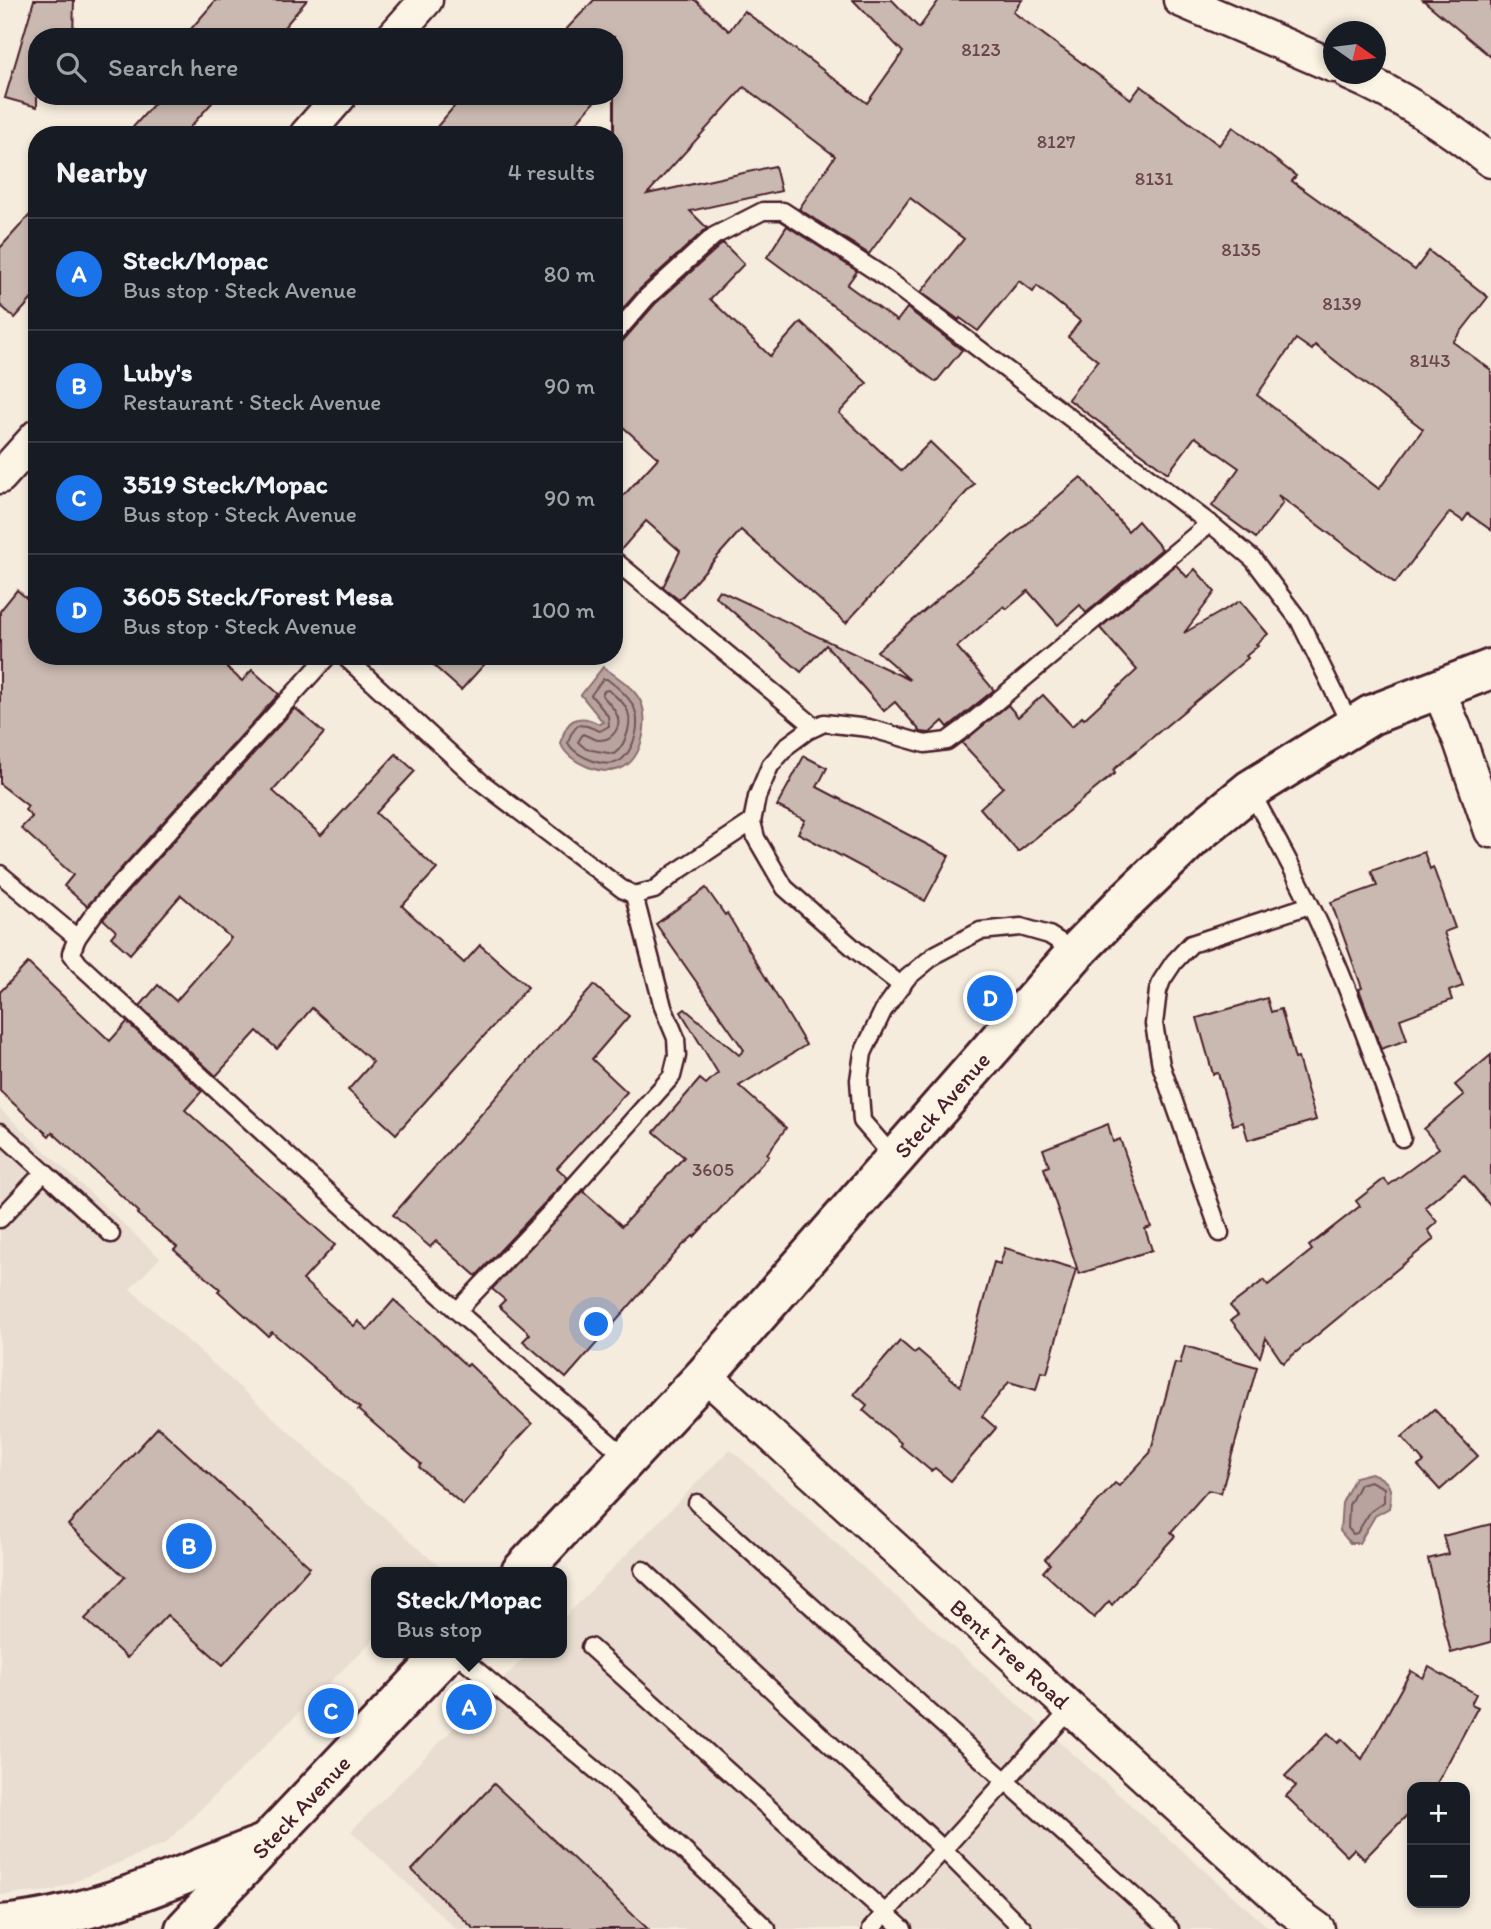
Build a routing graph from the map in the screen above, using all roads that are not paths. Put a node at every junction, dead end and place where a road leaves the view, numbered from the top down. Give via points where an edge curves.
1 (426, 0) edge
2 (1180, 0) edge
3 (401, 28) edge
4 (1323, 61) edge
5 (1375, 84) edge
6 (332, 105) edge
7 (314, 126) edge
8 (1491, 160) edge
9 (623, 325) edge
10 (28, 446) edge
11 (0, 477) edge
12 (1210, 523) junction
13 (623, 567) edge
14 (320, 665) edge
15 (354, 665) edge
16 (1491, 669) edge
17 (1438, 689) junction
18 (1351, 726) junction
19 (815, 727) junction
20 (1250, 790) junction
21 (752, 822) junction
22 (1491, 831) edge
23 (0, 874) edge
24 (635, 895) junction
25 (1310, 905) junction
26 (77, 938) junction
27 (1076, 952) junction
28 (902, 986) junction
29 (0, 1132) edge
30 (1402, 1138) dead end
31 (895, 1159) junction
32 (44, 1172) junction
33 (0, 1219) edge
34 (111, 1234) dead end
35 (1220, 1234) dead end
36 (457, 1311) junction
37 (705, 1375) junction
38 (628, 1458) junction
39 (697, 1503) dead end
40 (526, 1567) edge
41 (643, 1570) dead end
42 (590, 1647) dead end
43 (441, 1658) edge
44 (462, 1658) edge
45 (1071, 1709) junction
46 (1006, 1780) junction
47 (270, 1841) junction
48 (943, 1849) junction
49 (886, 1913) junction
50 (0, 1925) edge
51 (185, 1929) edge
52 (767, 1929) edge
53 (871, 1929) edge
54 (903, 1929) edge
55 (1023, 1929) edge
56 (1170, 1929) edge
57 (1318, 1929) edge

1 - 3 street
2 - 4 street
5 - 8 street via 1461,136
6 - 7 street
9 - 12 lane via 714,236 763,211 783,211 880,274
10 - 11 street
12 - 18 lane via 1253,559 1299,621
12 - 19 lane via 947,741 925,744 869,728 824,723
13 - 19 lane
14 - 26 lane
15 - 24 lane via 481,782
16 - 17 street, Steck Avenue
17 - 18 street, Steck Avenue
17 - 22 street
18 - 20 street, Steck Avenue
19 - 21 lane via 788,745 770,766
20 - 25 lane
20 - 27 street, Steck Avenue via 1194,836
21 - 24 lane via 654,890
21 - 28 lane via 756,838 785,888
23 - 26 lane
24 - 36 lane via 663,1007 676,1038 672,1076
25 - 30 lane via 1377,1064
25 - 35 lane via 1191,944 1174,962 1158,991 1154,1024 1161,1065
26 - 36 lane via 71,953 79,964
27 - 28 lane via 1049,935 1021,927 980,931 936,954
27 - 31 street, Steck Avenue
28 - 31 lane via 883,1011 863,1053 859,1080 862,1121
29 - 32 lane
31 - 37 street, Steck Avenue
32 - 33 lane
32 - 34 lane
36 - 38 lane
37 - 38 street, Steck Avenue
37 - 45 street, Bent Tree Road
38 - 40 street, Steck Avenue
39 - 46 lane
41 - 48 lane
42 - 49 lane
43 - 47 street, Steck Avenue
44 - 52 lane via 615,1786
45 - 46 lane
45 - 57 street, Bent Tree Road via 1289,1908
46 - 48 lane
46 - 56 lane
47 - 50 street via 65,1914
47 - 51 street, Steck Avenue
48 - 49 lane
48 - 55 lane
49 - 53 lane
49 - 54 lane

